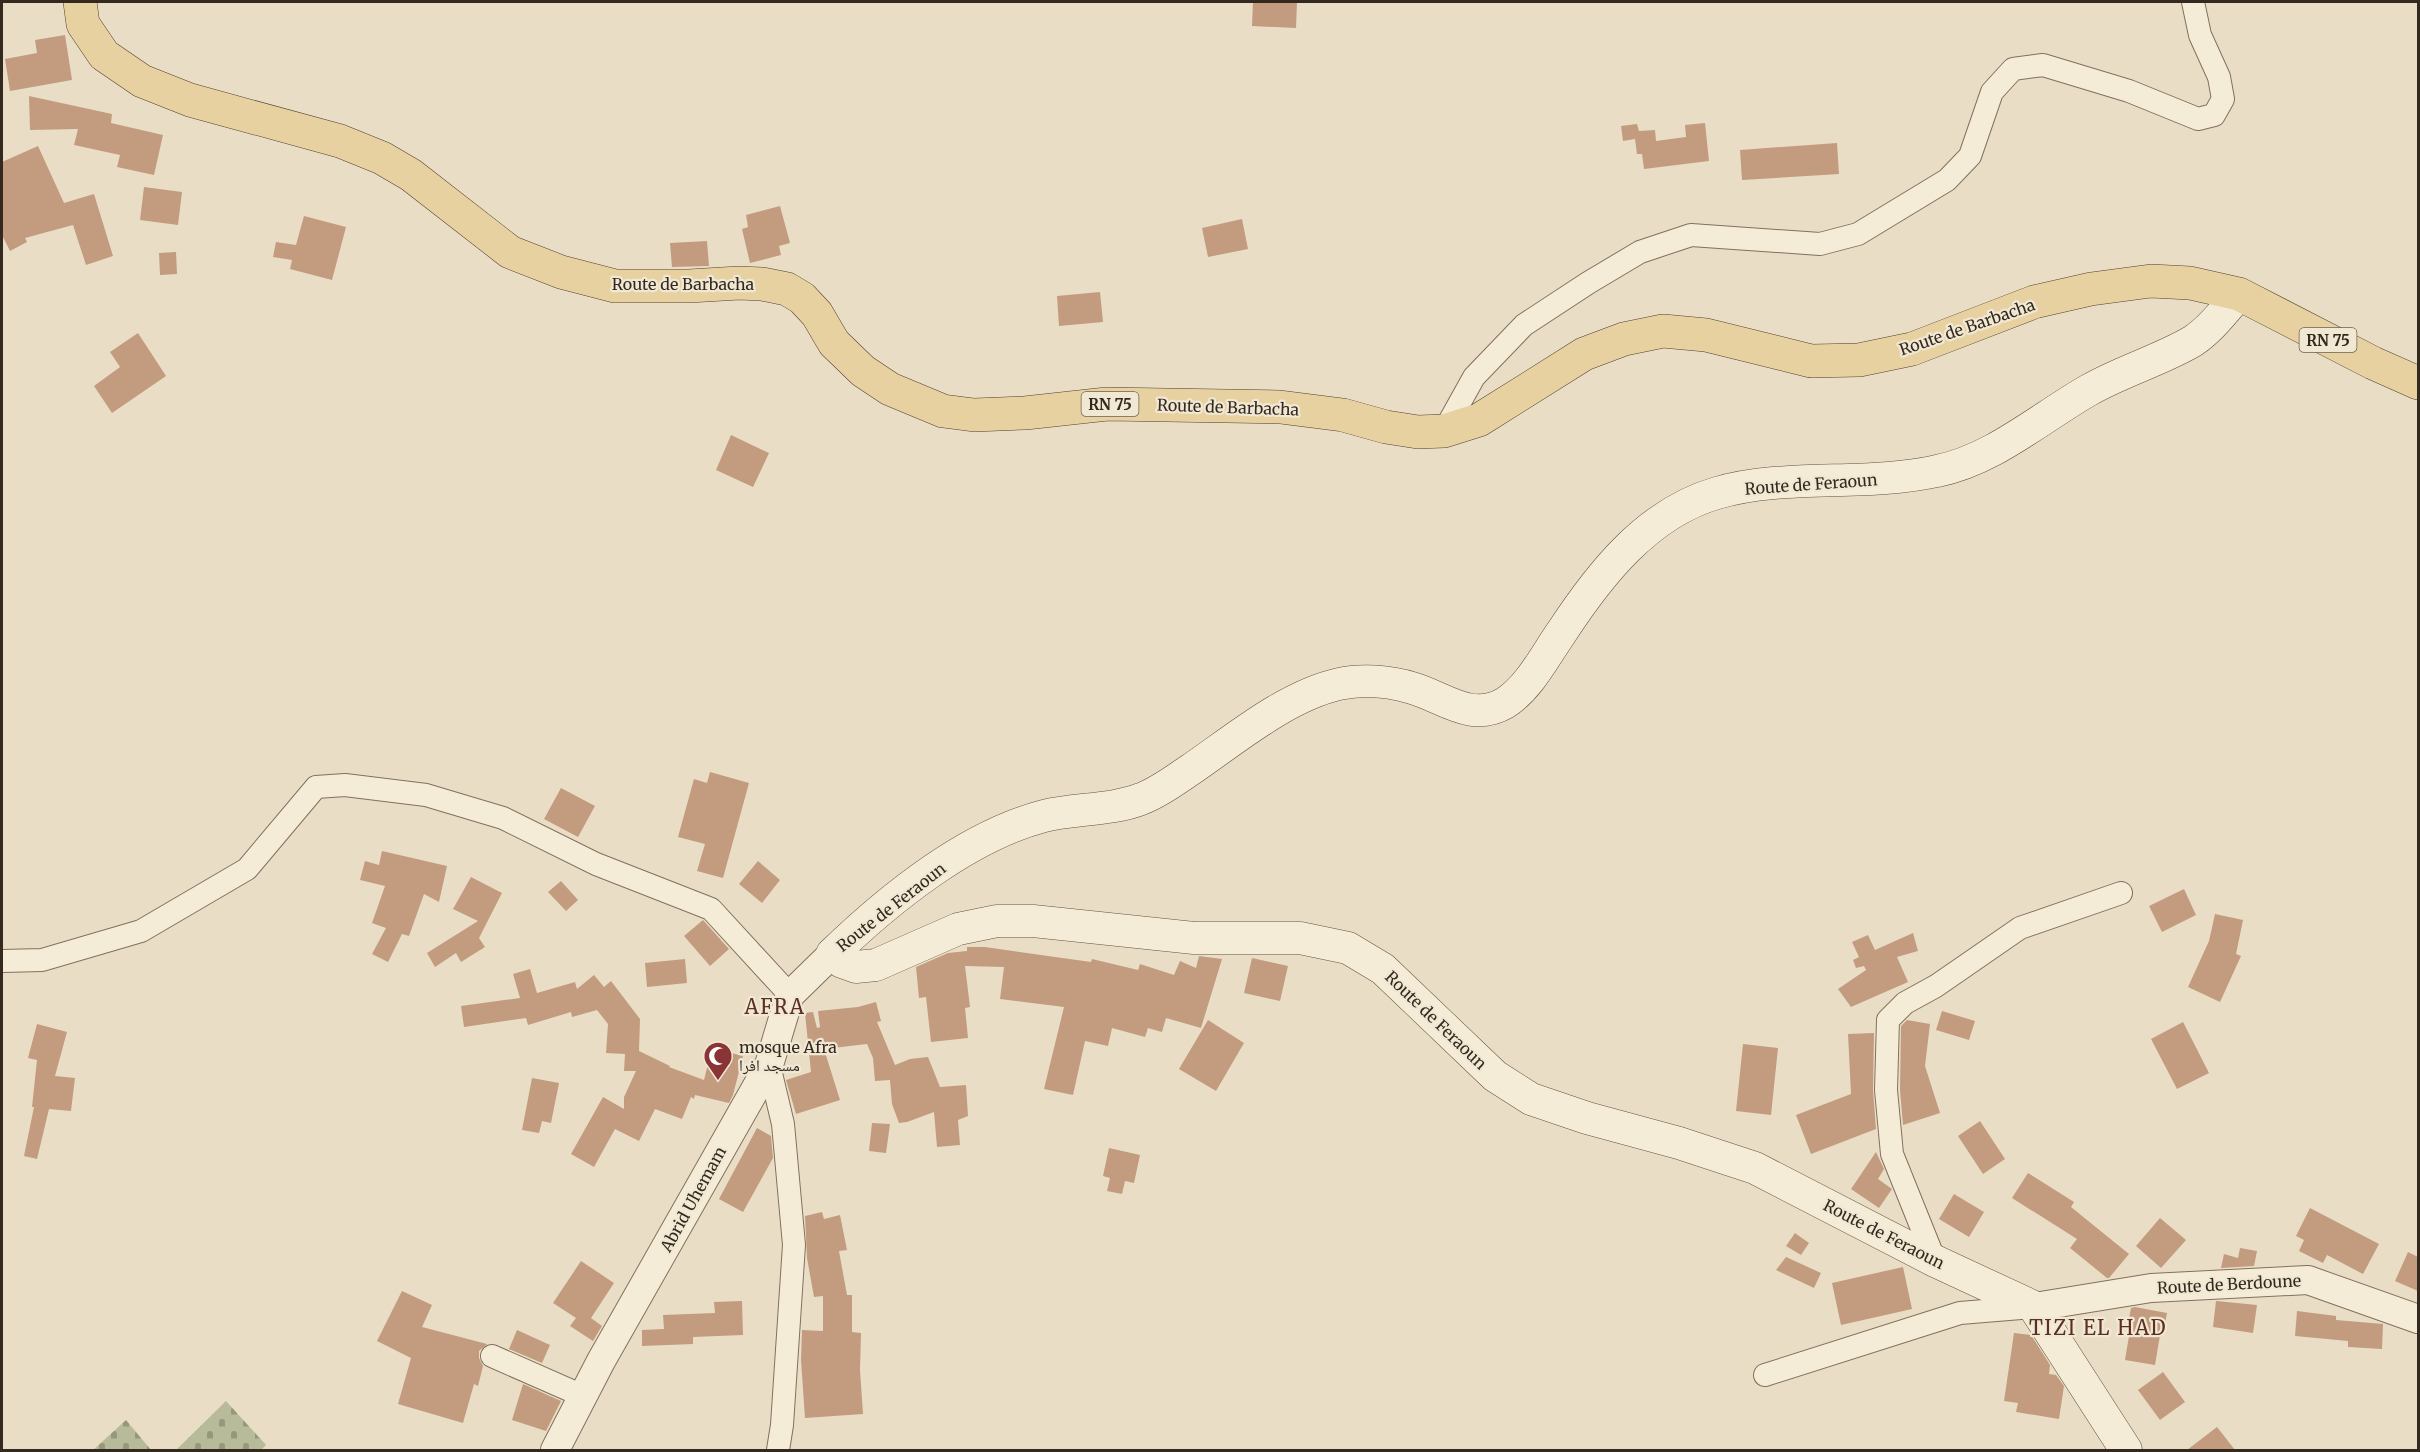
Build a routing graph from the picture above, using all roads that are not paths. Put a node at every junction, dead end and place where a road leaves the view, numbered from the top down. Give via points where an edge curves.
1 (80, 2) edge
2 (2193, 2) edge
3 (2239, 294) junction
4 (2418, 383) edge
5 (1444, 431) junction
6 (2121, 893) dead end
7 (832, 954) junction
8 (2, 961) edge
9 (790, 995) junction
10 (769, 1065) junction
11 (1935, 1261) junction
12 (2034, 1307) junction
13 (2418, 1319) edge
14 (492, 1356) dead end
15 (1765, 1375) dead end
16 (583, 1396) junction
17 (555, 1450) edge
18 (778, 1450) edge
19 (2126, 1450) edge

1 - 5 main road, Route de Barbacha / RN 75 via 83,24 104,55 142,81 190,100 340,141 382,158 510,252 561,272 615,286 739,283 787,289 817,314 834,343 863,371 890,389 943,411 974,415 1025,413 1107,404 1270,406 1343,415 1386,428
2 - 5 street via 2200,35 2219,77 2223,99 2214,115 2198,119 2129,91 2043,65 2013,69 1992,92 1971,156 1947,180 1858,234 1820,244 1691,235 1640,252 1524,325 1474,377
3 - 4 main road, Route de Barbacha / RN 75
3 - 5 main road, Route de Barbacha / RN 75 via 2190,283 2151,281 2091,289 2034,302 1912,349 1859,360 1811,361 1706,334 1663,331 1623,339 1584,354 1479,420
3 - 7 main road, Route de Feraoun via 2194,340 2128,369 1980,456 1941,471 1884,480 1753,485 1684,506 1646,530 1618,559 1569,620 1534,673 1509,700 1490,710 1465,710 1412,688 1376,681 1340,684 1308,694 1142,799 1045,816 975,844 918,882
6 - 11 street via 2020,928 1905,1003 1888,1020 1886,1090 1892,1154
7 - 9 street, Abrid Uhemam
7 - 11 main road, Route de Feraoun via 856,967 876,965 958,929 997,921 1033,921 1194,938 1300,938 1348,948 1383,969 1495,1076 1531,1099 1755,1168
8 - 9 street via 42,960 141,931 247,869 316,787 345,785 426,795 503,818 596,864 711,909
9 - 10 street, Abrid Uhemam
10 - 16 street, Abrid Uhemam
10 - 18 street via 783,1124 794,1245
11 - 12 main road, Route de Feraoun
12 - 13 street, Route de Berdoune via 2151,1288 2308,1280
12 - 15 street via 1960,1313
12 - 19 main road
14 - 16 street
16 - 17 street, Abrid Uhemam

